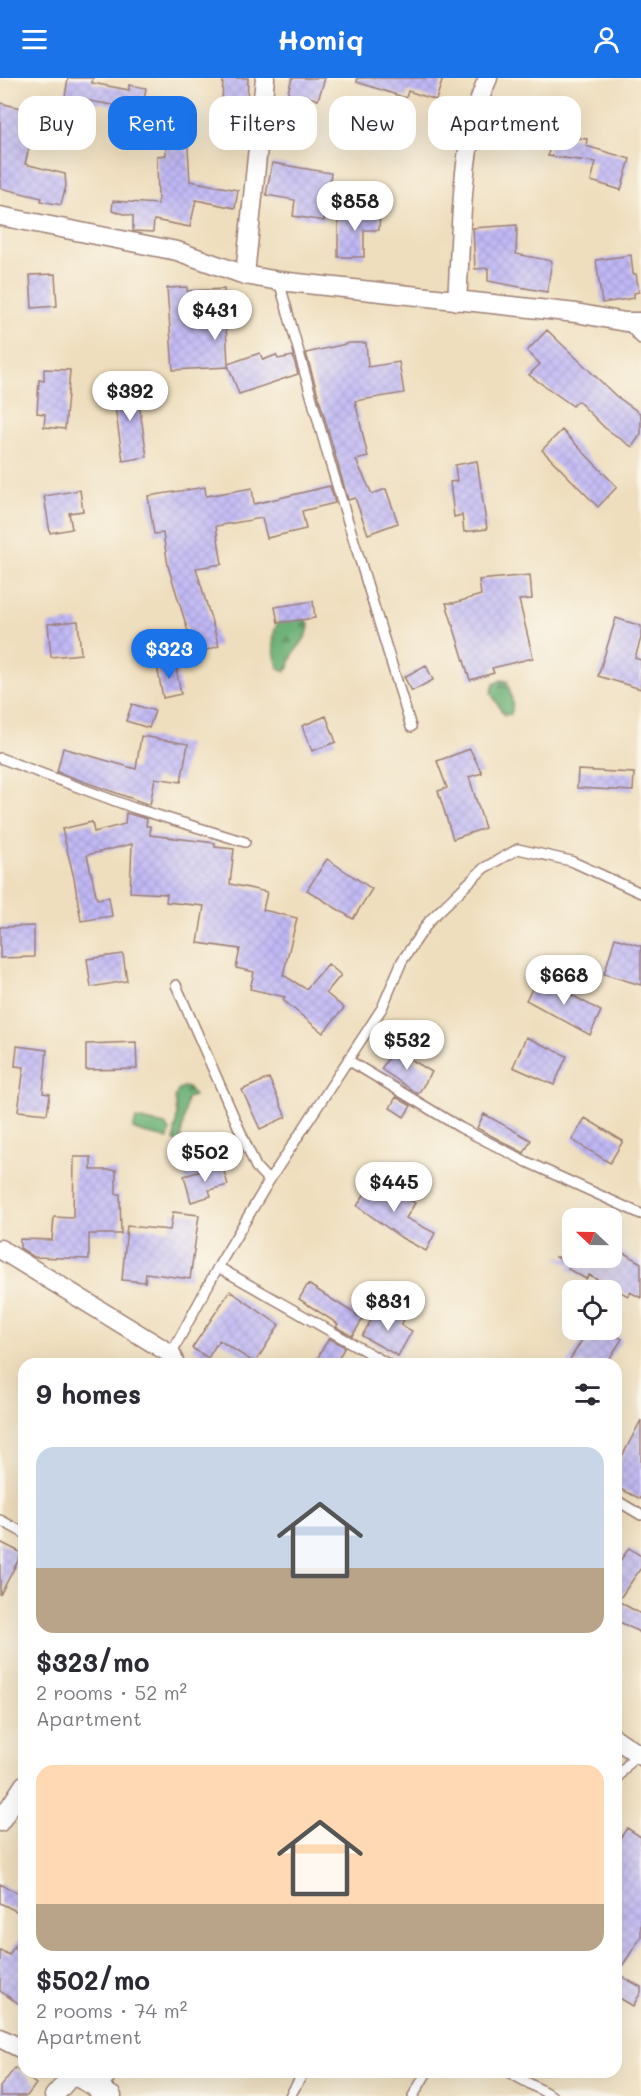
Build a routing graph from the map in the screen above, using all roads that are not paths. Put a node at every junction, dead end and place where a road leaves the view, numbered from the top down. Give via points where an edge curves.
1 (266, 78) edge
2 (489, 78) edge
3 (0, 216) edge
4 (245, 275) junction
5 (279, 281) junction
6 (457, 301) junction
7 (633, 322) edge
8 (641, 339) edge
9 (411, 727) dead end
10 (0, 758) edge
11 (245, 842) dead end
12 (641, 893) edge
13 (176, 985) dead end
14 (348, 1060) junction
15 (269, 1181) junction
16 (641, 1214) edge
17 (0, 1249) edge
18 (218, 1268) junction
19 (171, 1358) edge
20 (173, 1358) edge
21 (377, 1358) edge
22 (622, 1504) edge
23 (641, 1515) edge
24 (0, 1520) edge
25 (18, 1530) edge
26 (622, 1743) edge
27 (639, 1755) edge
28 (622, 1773) edge
29 (18, 1796) edge
30 (0, 1822) edge
31 (0, 2038) edge
32 (18, 2047) edge
33 (67, 2078) edge
34 (79, 2078) edge
35 (107, 2078) edge
36 (300, 2078) edge
37 (424, 2078) edge
38 (519, 2078) edge
39 (105, 2093) edge
40 (54, 2096) edge
41 (290, 2096) edge
42 (413, 2096) edge
43 (552, 2096) edge

1 - 4 street
2 - 6 street via 478,100 466,163
3 - 4 street via 177,251
4 - 5 street
5 - 6 street
5 - 9 lane
6 - 7 street
7 - 8 lane
10 - 11 lane via 134,808
12 - 14 lane via 571,861 518,849 484,868 430,920 402,961 382,1008
13 - 15 lane via 256,1167
14 - 15 lane
14 - 16 lane via 461,1128
15 - 18 lane
17 - 19 street
18 - 20 lane
18 - 21 lane
22 - 23 lane
24 - 25 lane
26 - 27 street
27 - 28 lane
29 - 30 street
31 - 32 street
33 - 40 street
34 - 39 street
35 - 39 street
36 - 41 lane
37 - 42 lane
38 - 43 lane

